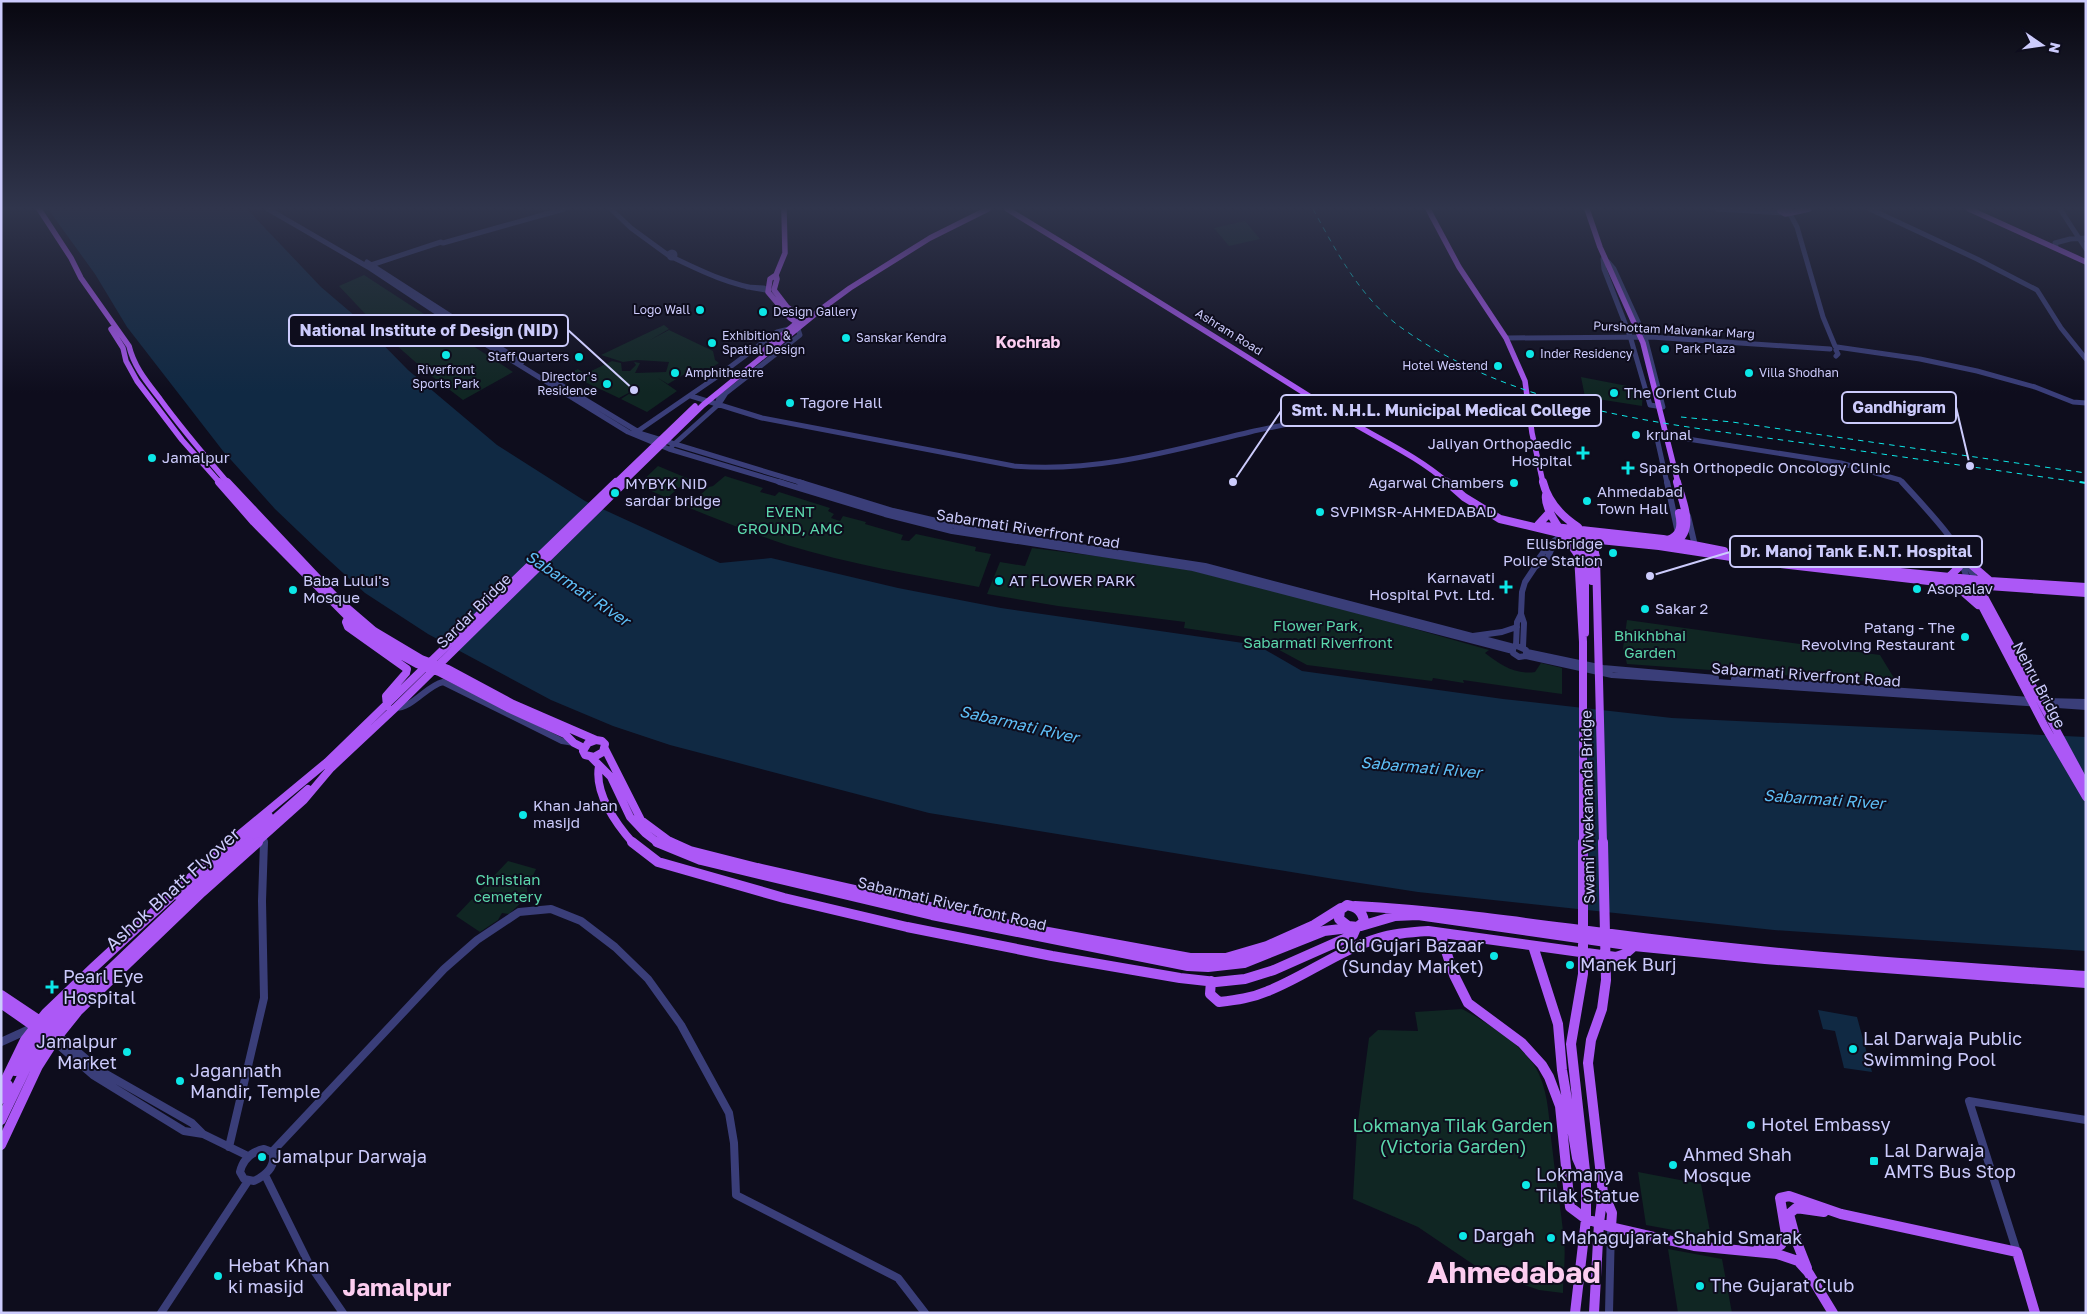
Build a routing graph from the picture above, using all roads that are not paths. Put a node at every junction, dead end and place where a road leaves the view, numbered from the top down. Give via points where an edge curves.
1 (74, 270) edge
2 (77, 270) edge
3 (377, 270) edge
4 (701, 270) edge
5 (778, 270) edge
6 (873, 270) edge
7 (878, 270) edge
8 (1108, 270) edge
9 (1460, 270) edge
10 (1605, 270) edge
11 (1610, 270) edge
12 (1615, 270) edge
13 (1809, 270) edge
14 (1999, 270) edge
15 (776, 275) junction
16 (767, 290) junction
17 (774, 290) junction
18 (1627, 308) junction
19 (801, 323) junction
20 (789, 330) junction
21 (1632, 337) junction
22 (1645, 337) junction
23 (1506, 338) junction
24 (1833, 348) junction
25 (2086, 359) edge
26 (690, 396) junction
27 (708, 397) junction
28 (2086, 403) edge
29 (718, 404) junction
30 (1337, 412) junction
31 (635, 433) junction
32 (1667, 435) junction
33 (671, 447) junction
34 (1546, 495) junction
35 (1549, 512) junction
36 (1538, 526) junction
37 (1581, 529) junction
38 (1560, 531) junction
39 (1580, 538) junction
40 (1593, 539) junction
41 (1682, 543) junction
42 (1695, 546) junction
43 (1578, 555) junction
44 (1964, 560) junction
45 (1948, 580) junction
46 (1990, 581) junction
47 (1973, 582) junction
48 (2086, 587) edge
49 (2000, 588) junction
50 (2086, 593) edge
51 (1984, 604) junction
52 (350, 614) junction
53 (1521, 614) junction
54 (1517, 627) junction
55 (1432, 628) junction
56 (1472, 636) junction
57 (1598, 636) junction
58 (1583, 637) junction
59 (1520, 650) junction
60 (2018, 670) junction
61 (2086, 702) edge
62 (390, 706) junction
63 (2086, 707) edge
64 (596, 740) junction
65 (574, 743) junction
66 (584, 748) junction
67 (605, 750) junction
68 (591, 758) junction
69 (329, 765) junction
70 (599, 766) junction
71 (2086, 785) edge
72 (295, 797) junction
73 (2086, 797) edge
74 (264, 837) junction
75 (1355, 906) junction
76 (1341, 908) junction
77 (1355, 927) junction
78 (1440, 933) junction
79 (1533, 946) junction
80 (1634, 946) junction
81 (2086, 976) edge
82 (1211, 981) junction
83 (2086, 983) edge
84 (1, 995) edge
85 (1, 1004) edge
86 (37, 1024) junction
87 (56, 1038) junction
88 (1, 1042) edge
89 (1, 1089) edge
90 (1, 1099) edge
91 (1, 1120) edge
92 (2086, 1120) edge
93 (1, 1145) edge
94 (228, 1147) junction
95 (272, 1152) junction
96 (248, 1156) junction
97 (265, 1175) junction
98 (1586, 1180) junction
99 (248, 1181) junction
100 (1603, 1193) junction
101 (1841, 1214) junction
102 (1586, 1219) junction
103 (1599, 1222) junction
104 (1612, 1226) junction
105 (1750, 1252) junction
106 (2016, 1252) junction
107 (1808, 1272) junction
108 (161, 1313) edge
109 (343, 1313) edge
110 (925, 1313) edge
111 (1575, 1313) edge
112 (1594, 1313) edge
113 (1609, 1313) edge
114 (1833, 1313) edge
115 (2034, 1313) edge

1 - 52 main road via 123,348 126,362 137,380 182,440 254,522
2 - 52 main road via 127,343 144,378 182,429 245,503
3 - 31 street, Sabarmati Riverfront road
4 - 16 street via 721,280
5 - 15 main road
6 - 19 main road
7 - 19 main road
8 - 30 main road, Ashram Road
9 - 23 main road
10 - 21 street
11 - 18 main road
12 - 22 street
13 - 24 street via 1834,340
14 - 25 street via 2037,290
15 - 16 main road via 770,279
15 - 17 main road
16 - 17 street
16 - 19 main road via 781,309
17 - 19 main road
18 - 57 main road via 1643,343 1687,530 1683,538 1669,544 1609,538 1593,543 1590,560 1594,625
18 - 58 main road via 1639,344 1682,529 1677,536 1664,541 1606,535 1588,541 1585,547 1586,624
19 - 20 main road
19 - 27 main road
19 - 29 street via 800,335 726,393
20 - 26 street via 777,332
20 - 27 main road
21 - 22 street, Purshottam Malvankar Marg
21 - 22 street via 1650,405 1663,407
21 - 23 street, Purshottam Malvankar Marg
22 - 24 street, Purshottam Malvankar Marg
23 - 34 main road via 1525,381 1532,433
24 - 28 street, Purshottam Malvankar Marg via 1920,359 1985,373 2073,402
26 - 29 street
26 - 31 street
27 - 62 main road, Sardar Bridge
29 - 30 street via 784,422 1014,466 1040,468 1074,467 1148,456
29 - 33 street
30 - 36 main road, Ashram Road via 1411,453 1485,506
30 - 38 main road, Ashram Road via 1416,459 1464,497 1500,519
31 - 33 street, Sabarmati Riverfront road
32 - 41 street via 1656,434
32 - 42 street
32 - 44 street via 1841,464 1900,480 1948,534
33 - 55 street, Sabarmati Riverfront road via 885,514 952,531 1197,566
34 - 35 main road via 1544,500
34 - 37 main road via 1561,516
35 - 36 main road
35 - 38 main road
36 - 38 main road, Ashram Road
37 - 38 main road, Ashram Road
37 - 39 main road
37 - 40 main road
37 - 41 main road, Ashram Road
38 - 39 main road, Ashram Road
38 - 43 main road
38 - 53 street via 1554,548 1525,582
39 - 40 main road, Ashram Road
39 - 43 main road
40 - 45 main road, Ashram Road via 1756,561
40 - 57 main road
41 - 42 main road, Ashram Road
42 - 45 main road, Ashram Road
43 - 58 main road
44 - 45 main road
44 - 46 main road
44 - 47 street
45 - 47 main road, Ashram Road
45 - 51 main road
46 - 47 main road, Ashram Road
46 - 48 main road, Ashram Road
47 - 49 main road, Ashram Road
47 - 51 main road, Nehru Bridge
49 - 50 main road, Ashram Road
49 - 51 main road
51 - 60 main road, Nehru Bridge
52 - 62 main road via 346,622 348,627 407,668 386,696
52 - 64 main road via 421,659
52 - 65 main road via 398,653 417,664 565,734
53 - 54 street
53 - 59 street via 1524,622
54 - 56 street
54 - 59 street
55 - 56 street, Sabarmati Riverfront road
55 - 59 street, Sabarmati Riverfront road
56 - 59 street, Sabarmati Riverfront road
57 - 100 main road, Swami Vivekananda Bridge via 1606,980 1588,1063
58 - 98 main road, Swami Vivekananda Bridge via 1583,974 1582,998 1571,1044
59 - 61 street, Sabarmati Riverfront Road via 1612,670
59 - 63 street, Sabarmati Riverfront Road via 1612,675
60 - 71 main road, Nehru Bridge
60 - 73 main road, Nehru Bridge
62 - 65 street via 402,708 435,684 443,682 562,741
62 - 69 main road, Sardar Bridge
64 - 66 main road via 588,742
64 - 67 main road via 604,742
65 - 66 main road
66 - 68 main road via 585,755
67 - 68 main road
67 - 76 main road via 641,820 666,840 690,851 1005,924 1190,958 1226,958 1267,946 1314,925
68 - 70 main road, Sabarmati River front Road
69 - 72 main road, Ashok Bhatt Flyover
69 - 74 main road via 304,800
69 - 86 main road via 293,789 201,867
70 - 77 main road, Sabarmati River front Road via 611,777 630,816 640,828 673,850 701,860 932,915 1118,953 1208,967 1244,963 1324,931
70 - 82 main road via 597,777 619,827 636,846 658,862 784,898 908,926 1052,956
72 - 90 main road, Ashok Bhatt Flyover via 177,896 66,1002 39,1034
72 - 91 main road, Ashok Bhatt Flyover via 73,1005 26,1068
74 - 87 main road via 102,987
74 - 94 street via 264,998
75 - 76 main road
75 - 77 main road via 1364,915 1364,921
75 - 81 main road via 1416,909 1844,960
76 - 77 main road via 1339,919
77 - 80 main road via 1395,916 1418,915
77 - 82 main road via 1353,935 1274,970 1246,979
78 - 79 main road
78 - 82 main road via 1401,932 1374,940 1267,992 1238,1002 1219,1002 1210,994
78 - 102 main road via 1454,975 1468,1003 1522,1043 1549,1077 1560,1106 1570,1207
79 - 80 main road via 1616,957
79 - 98 main road via 1558,1024 1577,1158
80 - 83 main road via 1834,965
84 - 86 main road
85 - 86 main road
86 - 87 main road
86 - 88 street
86 - 89 main road
87 - 93 main road via 38,1066
87 - 94 street via 93,1075 184,1131 204,1134
92 - 106 street via 1969,1101
94 - 96 street
95 - 96 street via 258,1150
95 - 97 street via 272,1165
95 - 110 street via 444,969 477,940 519,912 551,909 581,921 615,947 648,979 681,1025 729,1113 736,1195 898,1278
96 - 99 street via 240,1172
97 - 99 street
97 - 109 street via 308,1262
98 - 102 main road, Swami Vivekananda Bridge
99 - 108 street
100 - 103 main road
100 - 104 main road via 1612,1213
101 - 105 main road via 1789,1196 1780,1198 1786,1234 1781,1245
101 - 106 main road
101 - 107 main road via 1796,1208 1790,1214
102 - 103 main road
102 - 111 main road, Swami Vivekananda Bridge
103 - 104 main road
103 - 112 main road
104 - 105 main road via 1694,1246
104 - 113 street
105 - 107 main road via 1777,1254 1798,1261
106 - 115 main road
107 - 114 main road

